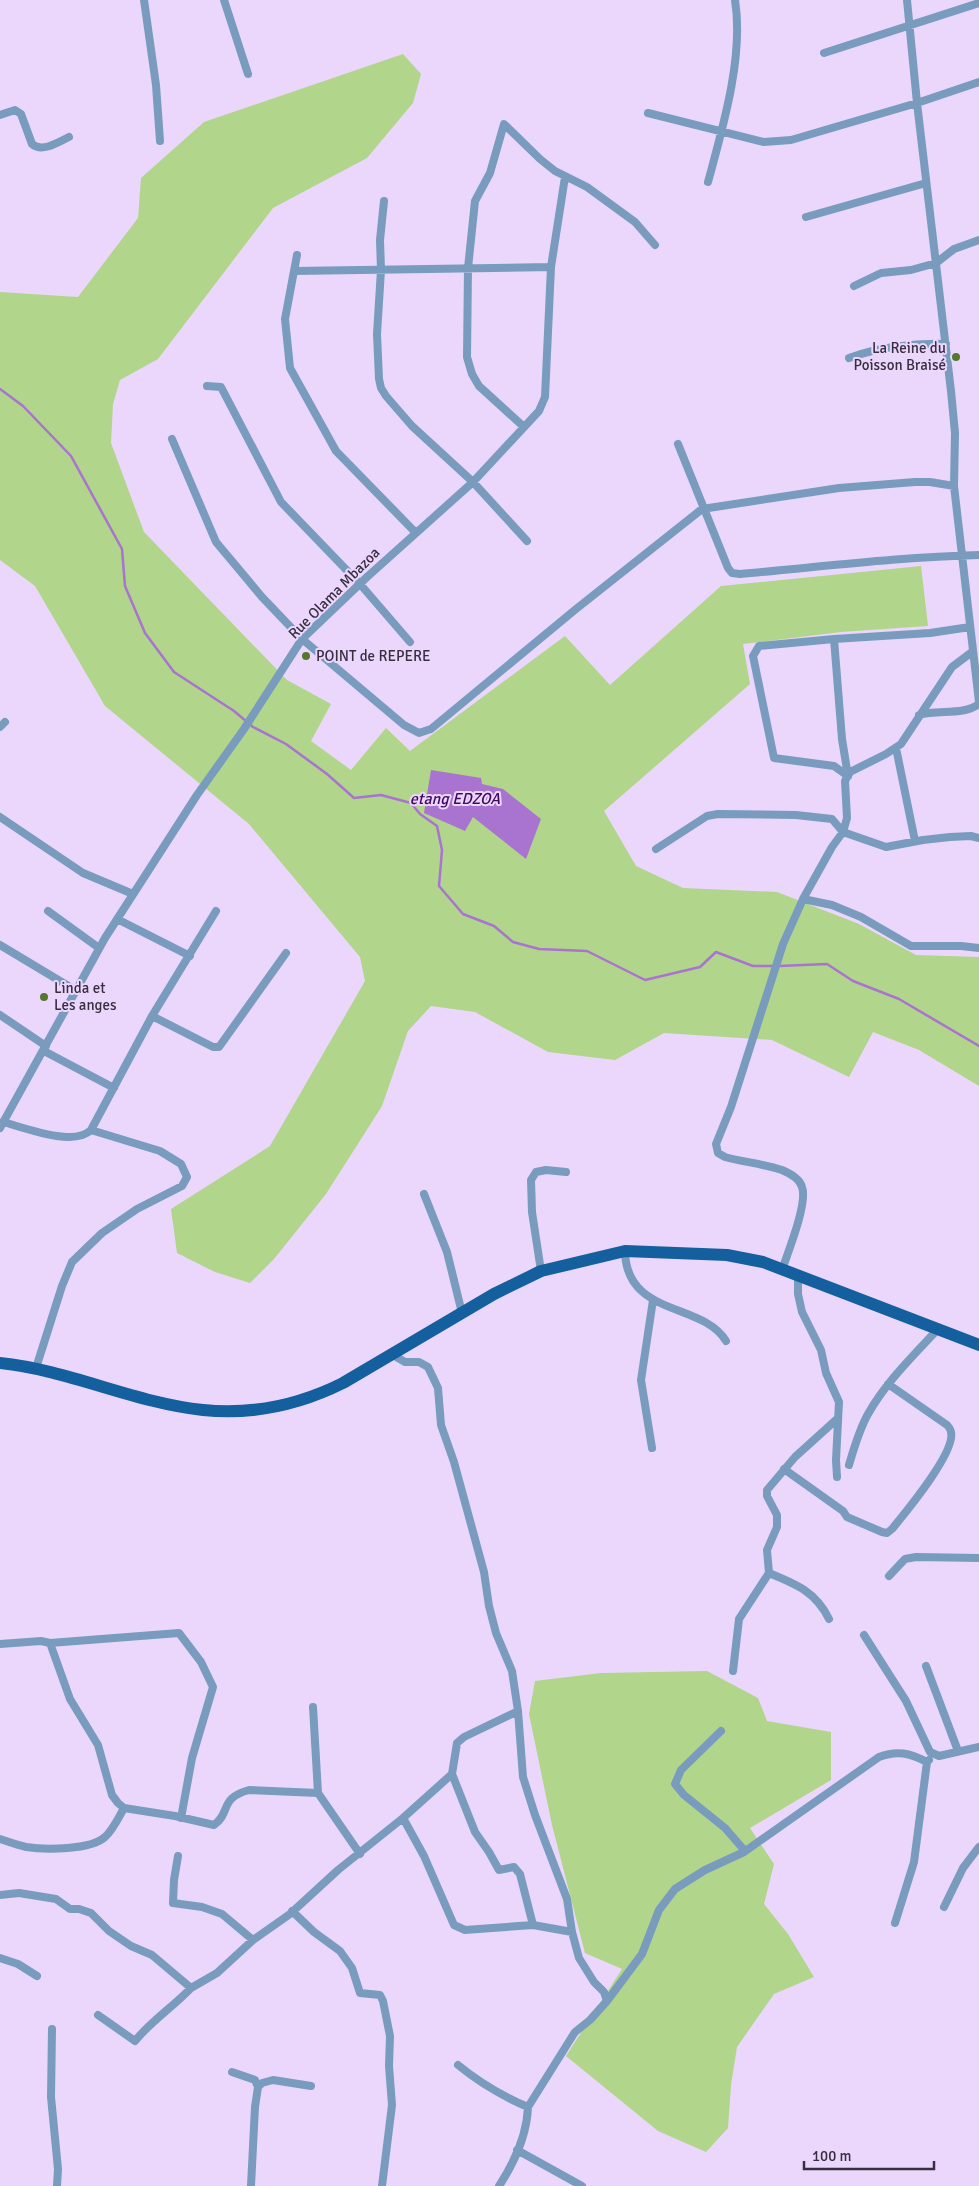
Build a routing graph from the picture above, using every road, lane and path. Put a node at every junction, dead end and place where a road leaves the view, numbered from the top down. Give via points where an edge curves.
1 (144, 0) edge
2 (224, 0) edge
3 (735, 0) edge
4 (906, 0) edge
5 (979, 3) edge
6 (909, 25) junction
7 (824, 53) dead end
8 (248, 74) dead end
9 (979, 82) edge
10 (917, 103) junction
11 (648, 113) dead end
12 (0, 114) edge
13 (722, 131) junction
14 (70, 138) dead end
15 (160, 141) dead end
16 (565, 177) junction
17 (708, 182) dead end
18 (926, 183) junction
19 (384, 201) dead end
20 (806, 216) dead end
21 (979, 240) edge
22 (655, 245) dead end
23 (298, 255) dead end
24 (936, 263) junction
25 (551, 267) junction
26 (468, 268) junction
27 (381, 270) junction
28 (294, 271) junction
29 (854, 286) dead end
30 (946, 344) junction
31 (849, 358) dead end
32 (207, 386) dead end
33 (524, 427) junction
34 (172, 439) dead end
35 (678, 444) dead end
36 (473, 482) junction
37 (954, 486) junction
38 (702, 509) junction
39 (416, 533) junction
40 (527, 541) dead end
41 (960, 555) junction
42 (979, 555) edge
43 (360, 584) junction
44 (970, 627) junction
45 (302, 639) junction
46 (834, 640) junction
47 (410, 642) dead end
48 (972, 652) junction
49 (978, 679) edge
50 (979, 703) edge
51 (919, 715) junction
52 (896, 748) junction
53 (848, 776) junction
54 (0, 817) edge
55 (843, 832) junction
56 (979, 838) edge
57 (914, 841) junction
58 (656, 849) dead end
59 (133, 894) junction
60 (803, 899) junction
61 (48, 911) dead end
62 (216, 911) dead end
63 (117, 919) junction
64 (0, 945) edge
65 (99, 948) junction
66 (979, 948) edge
67 (286, 953) dead end
68 (190, 956) junction
69 (75, 990) junction
70 (0, 1015) edge
71 (152, 1016) junction
72 (45, 1048) junction
73 (114, 1088) junction
74 (2, 1126) edge
75 (91, 1130) junction
76 (566, 1172) dead end
77 (424, 1194) dead end
78 (625, 1251) junction
79 (782, 1270) junction
80 (541, 1271) junction
81 (798, 1275) junction
82 (653, 1300) junction
83 (462, 1313) junction
84 (938, 1329) junction
85 (726, 1341) dead end
86 (979, 1345) edge
87 (393, 1355) junction
88 (0, 1363) edge
89 (36, 1368) junction
90 (888, 1384) junction
91 (837, 1419) junction
92 (652, 1448) dead end
93 (849, 1465) dead end
94 (784, 1469) junction
95 (837, 1476) dead end
96 (979, 1558) edge
97 (769, 1573) junction
98 (890, 1576) dead end
99 (829, 1620) dead end
100 (864, 1634) dead end
101 (50, 1642) junction
102 (0, 1644) edge
103 (926, 1666) dead end
104 (734, 1671) dead end
105 (312, 1707) dead end
106 (518, 1711) junction
107 (720, 1731) dead end
108 (979, 1747) edge
109 (958, 1752) junction
110 (934, 1754) junction
111 (927, 1762) junction
112 (452, 1774) junction
113 (318, 1793) junction
114 (124, 1808) junction
115 (182, 1818) junction
116 (403, 1818) junction
117 (0, 1839) edge
118 (979, 1847) edge
119 (745, 1851) junction
120 (360, 1854) junction
121 (178, 1856) dead end
122 (0, 1895) edge
123 (944, 1907) dead end
124 (292, 1912) junction
125 (895, 1923) dead end
126 (533, 1925) junction
127 (572, 1932) junction
128 (253, 1940) junction
129 (0, 1958) edge
130 (37, 1976) dead end
131 (191, 1988) junction
132 (607, 2000) junction
133 (98, 2015) dead end
134 (52, 2028) dead end
135 (458, 2065) dead end
136 (232, 2072) dead end
137 (311, 2086) dead end
138 (258, 2087) junction
139 (528, 2107) junction
140 (517, 2150) junction
141 (58, 2186) edge
142 (251, 2186) edge
143 (382, 2186) edge
144 (499, 2186) edge
145 (582, 2186) edge

1 - 15 street
2 - 8 street
3 - 13 street via 738,31
4 - 6 street
5 - 6 street
6 - 7 street
6 - 10 street
9 - 10 street
10 - 13 street via 776,143
10 - 18 street
11 - 13 street
12 - 14 street via 15,110 21,114 35,147 43,148
13 - 17 street
16 - 22 street via 613,205 635,222
16 - 25 street, Rue Olama Mbazoa
16 - 26 street via 540,159 504,124 490,172 474,200
18 - 20 street
18 - 24 street
19 - 27 street
21 - 24 street via 954,249
23 - 28 street
24 - 29 street via 881,273
24 - 30 street
25 - 26 street
25 - 33 street, Rue Olama Mbazoa via 545,397 539,411
26 - 27 street
26 - 33 street via 468,357 472,374 479,386
27 - 28 street
27 - 36 street via 378,334 381,388 412,426
28 - 39 street via 284,328 290,368 336,451
30 - 31 street via 919,343 865,352
30 - 37 street via 955,433
32 - 43 street via 221,387 282,502
33 - 36 street, Rue Olama Mbazoa
34 - 45 street via 216,542
35 - 38 street
36 - 39 street, Rue Olama Mbazoa
36 - 40 street
37 - 38 street via 915,482 848,487
37 - 41 street
38 - 41 street via 732,573
38 - 45 street via 431,729 419,733 404,725
39 - 43 street, Rue Olama Mbazoa
41 - 42 street
41 - 44 street
43 - 45 street, Rue Olama Mbazoa
43 - 47 street
44 - 46 street
44 - 48 street
45 - 59 street, Rue Olama Mbazoa
46 - 53 street
46 - 53 street via 759,646 753,656 774,758 834,766
48 - 49 street
48 - 51 street via 952,667
49 - 50 street
50 - 51 street via 970,710
51 - 52 street
52 - 53 street
52 - 57 street
53 - 55 street via 847,818
54 - 59 street via 83,873
55 - 57 street via 886,847
55 - 58 street via 832,820 796,815 718,814 707,816
55 - 60 street
56 - 57 street
59 - 63 street, Rue Olama Mbazoa
60 - 66 street via 832,905 861,917 911,946
60 - 79 street via 783,944 716,1144 718,1153 725,1157 782,1170 802,1186 800,1216
61 - 65 street
62 - 68 street
63 - 65 street, Rue Olama Mbazoa
63 - 68 street
64 - 69 street
65 - 69 street, Rue Olama Mbazoa
67 - 71 street via 219,1047 213,1047
68 - 71 street
69 - 72 street, Rue Olama Mbazoa
70 - 72 street
71 - 73 street
72 - 73 street
72 - 74 street, Rue Olama Mbazoa
73 - 75 street
74 - 75 street via 62,1137 87,1135
75 - 89 street via 160,1151 181,1164 187,1180 182,1186 137,1208 102,1233 72,1262
76 - 80 street via 536,1172 531,1180 532,1212
77 - 83 street via 447,1252
78 - 79 main road via 727,1254
78 - 80 main road
78 - 82 street via 627,1271 642,1292
79 - 81 main road
80 - 83 main road
81 - 84 main road
81 - 91 street via 802,1312 821,1350 826,1373 839,1402
82 - 85 street via 715,1328
82 - 92 street via 640,1380
83 - 87 main road
84 - 86 main road
84 - 90 street
87 - 89 main road via 321,1394 296,1403 231,1411 202,1410 164,1402
87 - 106 street via 405,1362 419,1362 428,1367 438,1388 441,1425 479,1554 496,1633 512,1671
88 - 89 main road
90 - 93 street via 864,1422
90 - 94 street via 951,1431 946,1452 918,1498 892,1529 882,1532 847,1517
91 - 94 street
91 - 95 street
94 - 97 street via 767,1490 777,1515 767,1550
96 - 98 street via 905,1559
97 - 99 street via 808,1592 823,1607
97 - 104 street via 739,1619
100 - 110 street via 906,1701 930,1752
101 - 102 street
101 - 114 street via 70,1699 98,1745 112,1794
101 - 115 street via 179,1632 201,1662 213,1687 192,1758
103 - 109 street
105 - 113 street
106 - 112 street via 464,1737 458,1743
106 - 127 street via 523,1777 567,1899
107 - 119 street via 681,1770 675,1784 725,1828
108 - 109 street
109 - 110 street
110 - 111 street
111 - 119 street via 913,1754 892,1752 879,1757
111 - 125 street via 914,1862
112 - 116 street
112 - 126 street via 475,1832 499,1870 514,1867 520,1874
113 - 115 street via 249,1790 230,1798 214,1826
113 - 120 street
114 - 115 street
114 - 117 street via 106,1836 86,1846 27,1847
116 - 120 street
116 - 126 street via 424,1856 454,1925 465,1930
118 - 123 street via 963,1868
119 - 132 street via 675,1889 659,1910 642,1954
120 - 124 street
121 - 128 street via 173,1903 222,1914
122 - 131 street via 19,1893 56,1899 70,1909 91,1913 131,1946 152,1955
124 - 128 street
124 - 143 street via 340,1952 352,1968 360,1993 380,1995 383,2001 390,2036 392,2105
126 - 127 street
127 - 132 street via 579,1958
128 - 131 street via 217,1973
129 - 130 street
131 - 133 street via 145,2028 135,2041
132 - 139 street via 575,2032
134 - 141 street via 52,2097
135 - 139 street via 506,2098
136 - 138 street via 255,2080
137 - 138 street via 273,2080
138 - 142 street
139 - 140 street
140 - 144 street
140 - 145 street

